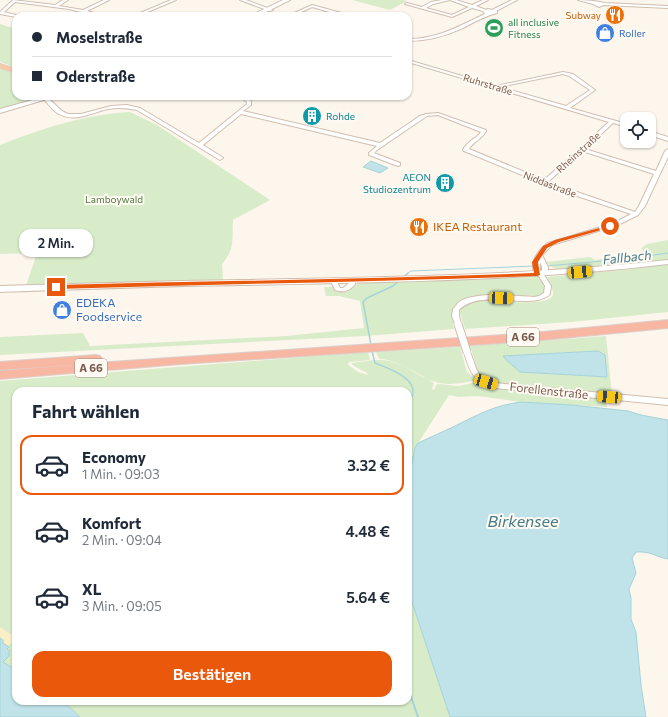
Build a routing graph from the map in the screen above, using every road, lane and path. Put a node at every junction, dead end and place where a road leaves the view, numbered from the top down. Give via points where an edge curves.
1 (15, 0) edge
2 (47, 0) edge
3 (66, 0) edge
4 (106, 0) edge
5 (174, 0) edge
6 (242, 0) edge
7 (287, 0) edge
8 (292, 0) edge
9 (448, 0) edge
10 (452, 0) edge
11 (486, 0) edge
12 (515, 0) edge
13 (580, 0) edge
14 (42, 4) junction
15 (407, 4) dead end
16 (56, 6) junction
17 (474, 7) junction
18 (668, 7) edge
19 (422, 8) junction
20 (269, 9) junction
21 (84, 11) junction
22 (88, 12) edge
23 (145, 12) edge
24 (262, 12) edge
25 (264, 12) edge
26 (298, 12) edge
27 (334, 12) edge
28 (487, 12) junction
29 (1, 13) edge
30 (12, 15) edge
31 (412, 40) edge
32 (412, 61) edge
33 (2, 66) edge
34 (12, 70) edge
35 (496, 87) junction
36 (42, 100) edge
37 (47, 100) edge
38 (247, 100) edge
39 (567, 108) junction
40 (0, 111) edge
41 (240, 112) junction
42 (612, 122) junction
43 (620, 124) edge
44 (656, 135) edge
45 (668, 139) edge
46 (200, 145) junction
47 (381, 145) junction
48 (580, 148) junction
49 (668, 152) edge
50 (220, 158) dead end
51 (398, 164) dead end
52 (657, 173) junction
53 (545, 182) junction
54 (636, 214) junction
55 (668, 262) edge
56 (541, 268) junction
57 (0, 289) edge
58 (668, 317) edge
59 (668, 324) edge
60 (372, 344) junction
61 (0, 366) edge
62 (0, 375) edge
63 (668, 402) edge

1 - 14 street
1 - 29 street
2 - 14 street
3 - 16 street
4 - 21 street
5 - 23 street
6 - 20 street
7 - 20 main road
8 - 20 main road
9 - 19 street
10 - 17 street
11 - 17 street
12 - 28 street via 494,10 495,13
13 - 18 street via 603,4
14 - 16 street
15 - 19 street
16 - 21 street
17 - 19 street via 450,16
17 - 28 street
20 - 24 main road
20 - 25 main road
21 - 22 street
26 - 27 street via 312,6
28 - 31 street via 438,38
29 - 30 street
32 - 35 street, Ruhrstraße
33 - 34 highway
35 - 39 street, Ruhrstraße
35 - 39 street via 563,73 569,74 593,90
36 - 40 street
37 - 46 street via 60,112 70,116 112,107 139,108
38 - 41 street via 250,102
39 - 42 street, Ruhrstraße
41 - 46 street
41 - 47 street
42 - 43 street, Ruhrstraße
42 - 48 street, Rheinstraße
44 - 45 street
46 - 50 street
47 - 51 street via 371,154
47 - 53 street, Niddastraße via 422,117 434,114 484,130 466,150
48 - 52 street
48 - 53 street, Rheinstraße
49 - 52 street
52 - 54 street
53 - 54 street, Niddastraße
54 - 56 street via 610,226 545,247 539,255
55 - 56 street via 564,273
56 - 57 street via 409,280
56 - 63 street, Forellenstraße, bridge via 548,288 547,294 541,298 469,300 460,304 456,310 458,324 475,375 495,385
58 - 60 highway, A 66
59 - 60 highway, A 66 via 539,336
60 - 61 highway, A 66
60 - 62 highway, A 66

